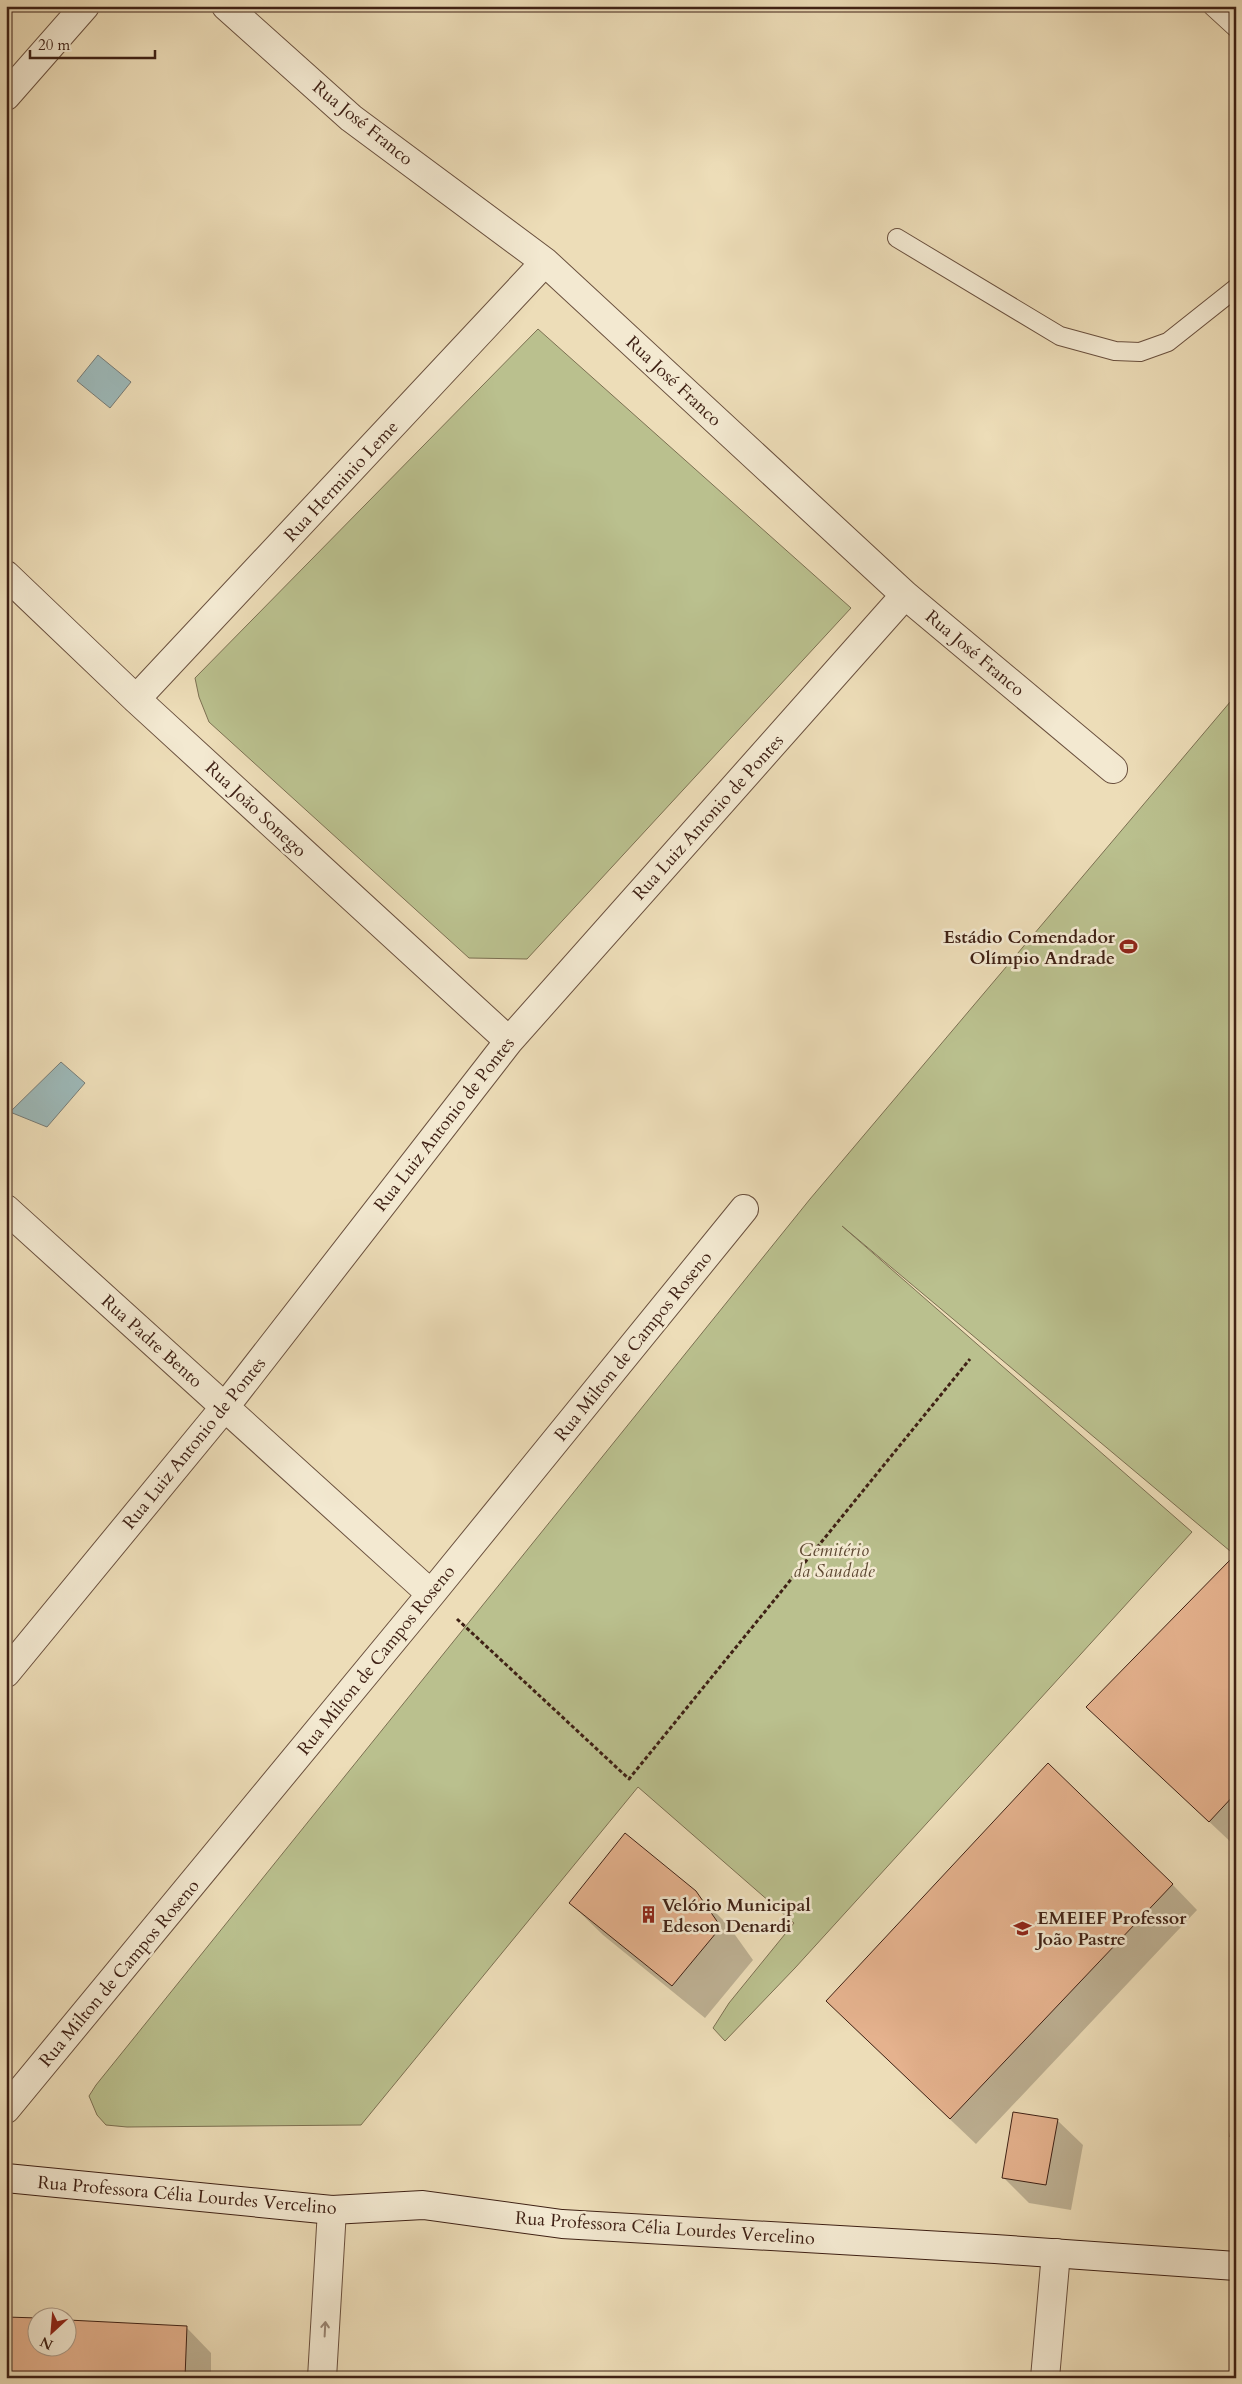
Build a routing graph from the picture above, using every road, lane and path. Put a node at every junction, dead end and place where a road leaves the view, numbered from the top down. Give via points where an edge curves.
1 (85, 6) edge
2 (226, 6) edge
3 (1212, 6) edge
4 (1236, 28) edge
5 (6, 96) edge
6 (897, 238) dead end
7 (545, 262) junction
8 (1236, 288) edge
9 (6, 575) edge
10 (905, 595) junction
11 (136, 699) junction
12 (1113, 768) dead end
13 (508, 1041) junction
14 (6, 1209) edge
15 (744, 1209) dead end
16 (970, 1359) dead end
17 (224, 1408) junction
18 (431, 1594) junction
19 (6, 1673) edge
20 (6, 2109) edge
21 (6, 2178) edge
22 (332, 2210) junction
23 (1056, 2253) junction
24 (1236, 2266) edge
25 (322, 2378) edge
26 (1045, 2378) edge

1 - 5 street
2 - 7 street, Rua José Franco via 351,118
3 - 4 lane
6 - 8 lane via 1060,336 1115,351 1140,352 1168,342
7 - 10 street, Rua José Franco
7 - 11 street, Rua Herminio Leme
9 - 11 street, Rua João Sonego
10 - 12 street, Rua José Franco
10 - 13 street, Rua Luiz Antonio de Pontes
11 - 13 street, Rua João Sonego
13 - 17 street, Rua Luiz Antonio de Pontes
14 - 17 street, Rua Padre Bento
15 - 18 street, Rua Milton de Campos Roseno
16 - 18 path via 629,1780
17 - 18 street, Rua Padre Bento
17 - 19 street, Rua Luiz Antonio de Pontes
18 - 20 street, Rua Milton de Campos Roseno
21 - 22 street, Rua Professora Célia Lourdes Vercelino
22 - 23 street, Rua Professora Célia Lourdes Vercelino via 423,2206 562,2224
25 -> 22 street
23 - 24 street, Rua Professora Célia Lourdes Vercelino
23 - 26 street

